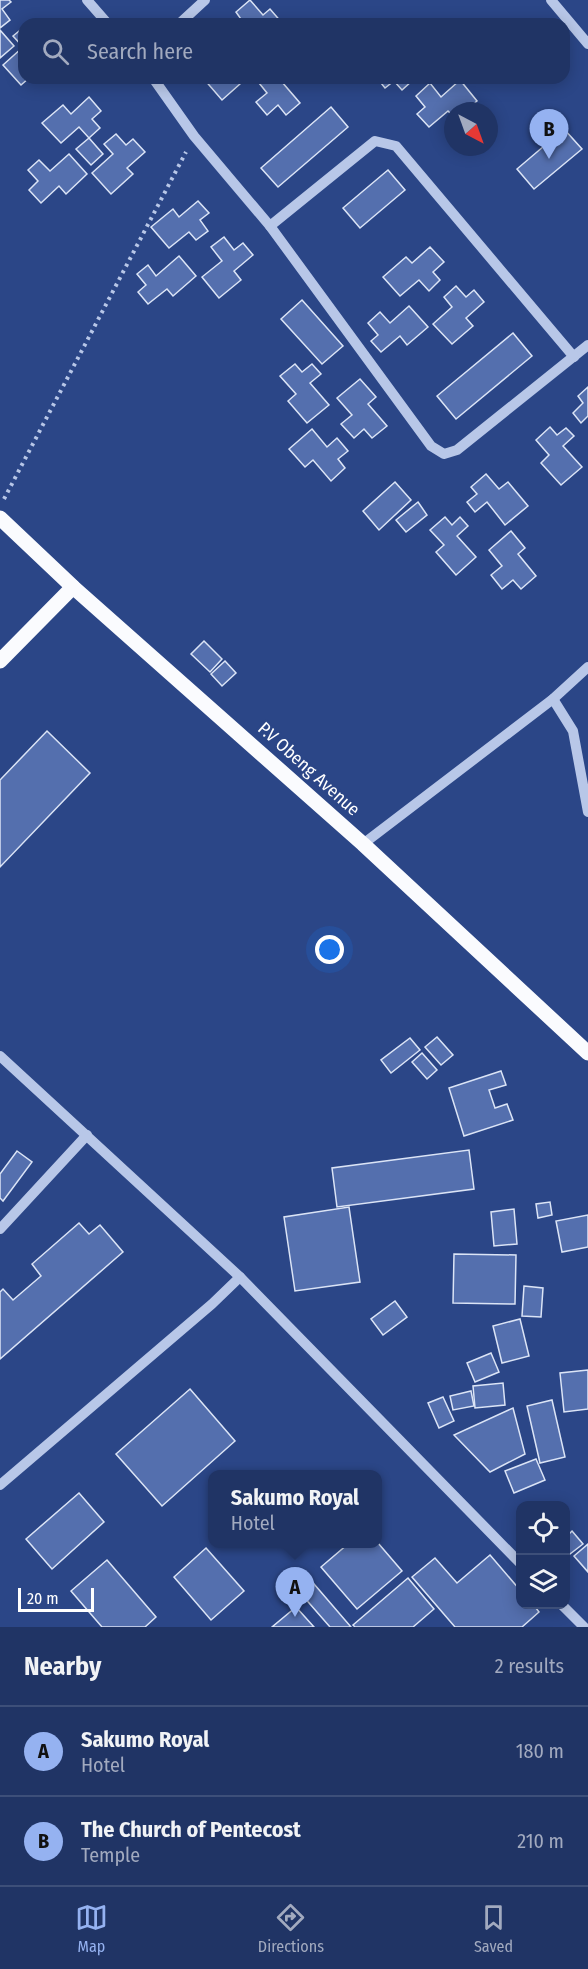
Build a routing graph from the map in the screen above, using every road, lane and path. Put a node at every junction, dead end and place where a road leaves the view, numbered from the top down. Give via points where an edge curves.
1 (87, 0) edge
2 (205, 0) edge
3 (550, 0) edge
4 (103, 18) edge
5 (186, 18) edge
6 (566, 18) edge
7 (570, 23) edge
8 (588, 44) edge
9 (157, 84) edge
10 (194, 136) junction
11 (270, 226) junction
12 (588, 345) edge
13 (574, 357) junction
14 (0, 507) edge
15 (0, 518) edge
16 (73, 587) junction
17 (0, 661) edge
18 (588, 667) edge
19 (553, 699) junction
20 (588, 812) edge
21 (363, 844) junction
22 (588, 1053) edge
23 (0, 1056) edge
24 (87, 1135) junction
25 (0, 1229) edge
26 (240, 1277) junction
27 (0, 1485) edge
28 (516, 1559) edge
29 (565, 1609) edge
30 (584, 1627) edge

1 - 4 street
2 - 5 street
3 - 6 street
7 - 8 street
9 - 10 street
10 - 11 street
10 - 14 path
11 - 13 street via 375,141 396,146
11 - 13 street via 431,446 444,454 457,450
12 - 13 street
15 - 16 main road, P.V Obeng Avenue
16 - 17 main road
16 - 21 main road, P.V Obeng Avenue
18 - 19 street
19 - 20 street via 573,731
19 - 21 street
21 - 22 main road, P.V Obeng Avenue
23 - 24 street
24 - 25 street
24 - 26 street
26 - 27 street
26 - 28 street
29 - 30 street

